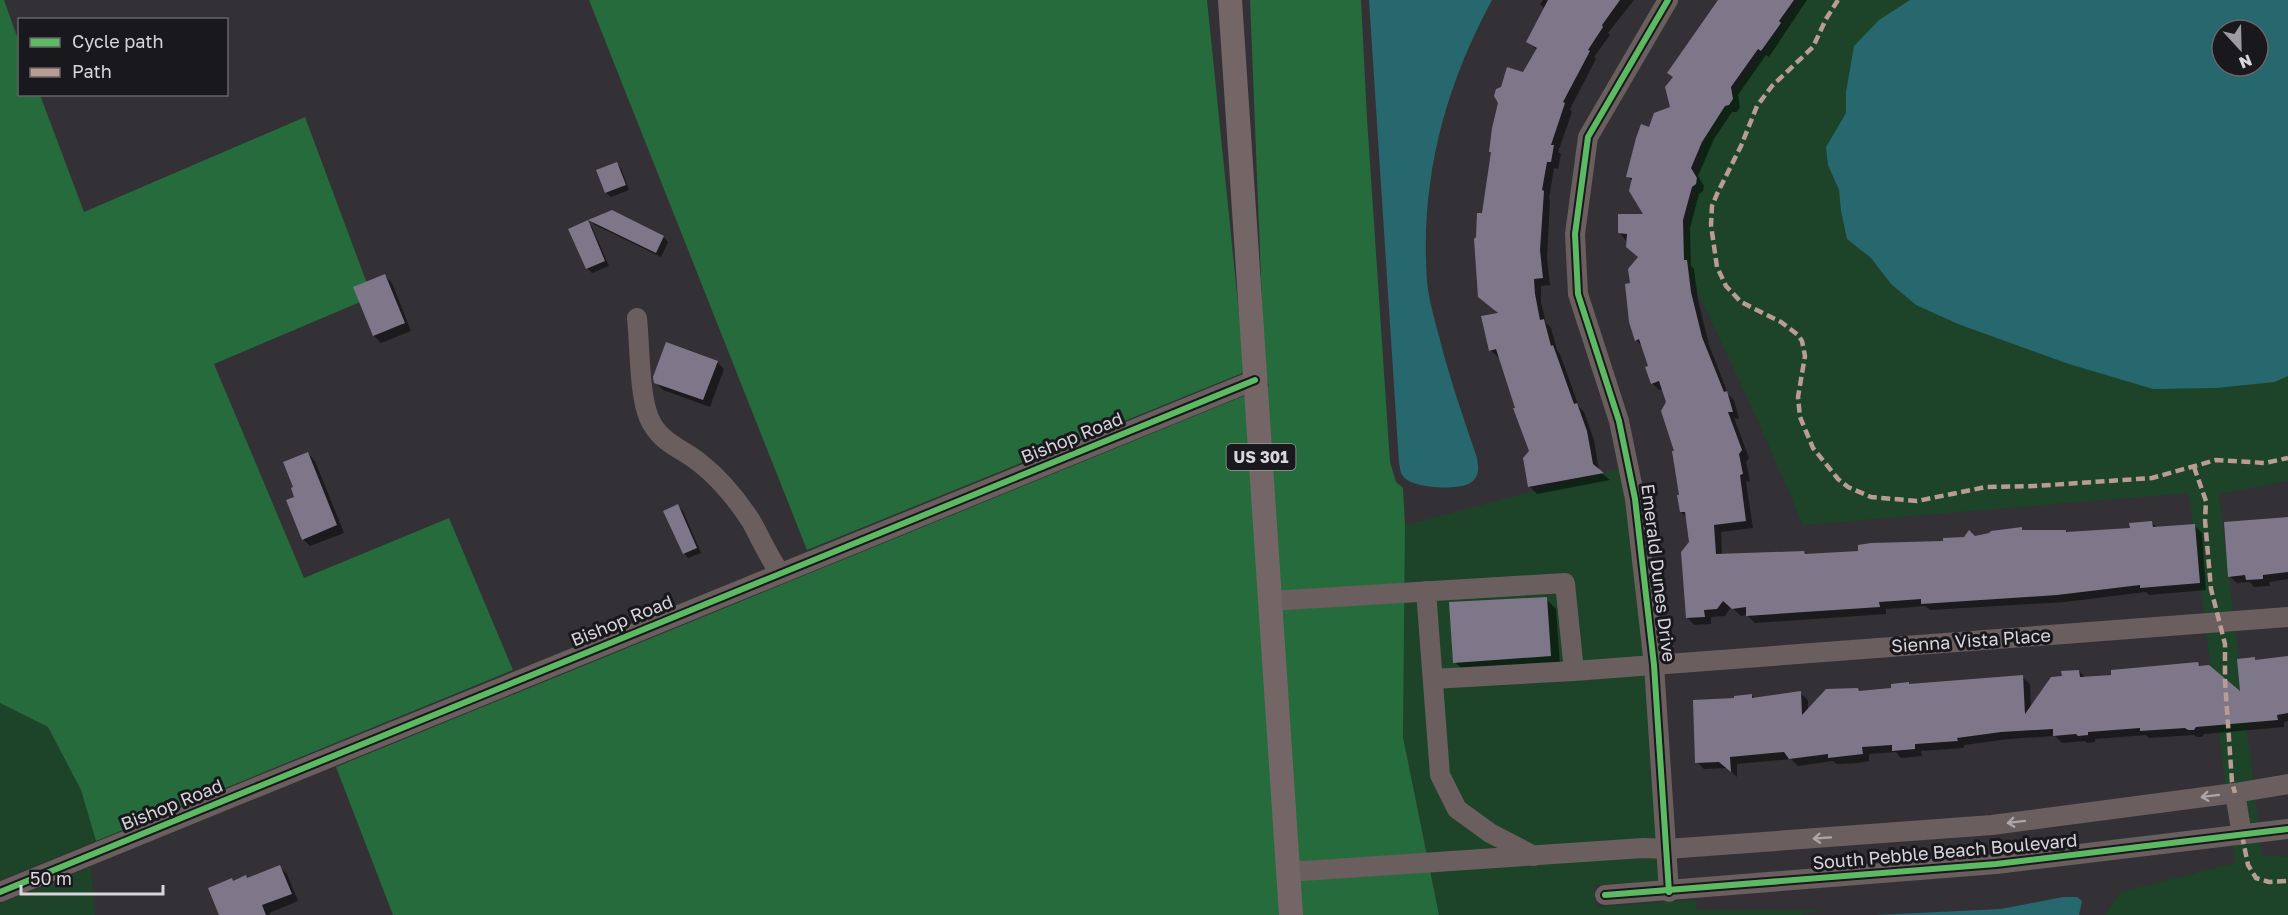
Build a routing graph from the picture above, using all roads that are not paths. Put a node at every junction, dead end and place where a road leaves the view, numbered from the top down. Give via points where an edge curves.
1 (1230, 0) edge
2 (1668, 0) edge
3 (637, 318) dead end
4 (1256, 380) junction
5 (780, 573) junction
6 (1426, 591) junction
7 (1270, 601) junction
8 (2288, 617) edge
9 (1654, 665) junction
10 (1574, 671) junction
11 (1433, 679) junction
12 (2288, 784) edge
13 (2235, 793) junction
14 (2288, 829) edge
15 (2242, 835) junction
16 (1666, 849) junction
17 (1534, 856) junction
18 (1288, 872) junction
19 (0, 892) edge
20 (1669, 892) junction
21 (1605, 896) dead end
22 (1291, 915) edge

1 - 4 main road, US 301
2 - 9 street, Emerald Dunes Drive via 1588,136 1575,234 1578,294 1620,421 1635,499
3 - 5 street via 644,404 650,420 661,437 700,463 733,498
4 - 5 street, Bishop Road
4 - 7 main road, US 301
5 - 19 street, Bishop Road
6 - 7 street
6 - 10 street via 1565,583
6 - 11 street
7 - 18 main road, US 301
8 - 9 street, Sienna Vista Place
9 - 10 street, Sienna Vista Place
9 - 16 street, Emerald Dunes Drive
10 - 11 street, Sienna Vista Place
11 - 17 street via 1440,775 1457,809 1490,833
12 - 13 street, South Pebble Beach Boulevard
13 - 15 street
13 -> 16 street, South Pebble Beach Boulevard via 1992,825
14 - 15 street, South Pebble Beach Boulevard
15 - 20 street, South Pebble Beach Boulevard via 1996,864
16 - 17 street, South Pebble Beach Boulevard
16 - 20 street, Emerald Dunes Drive
17 - 18 street, South Pebble Beach Boulevard
18 - 22 main road, US 301
20 - 21 street, South Pebble Beach Boulevard

